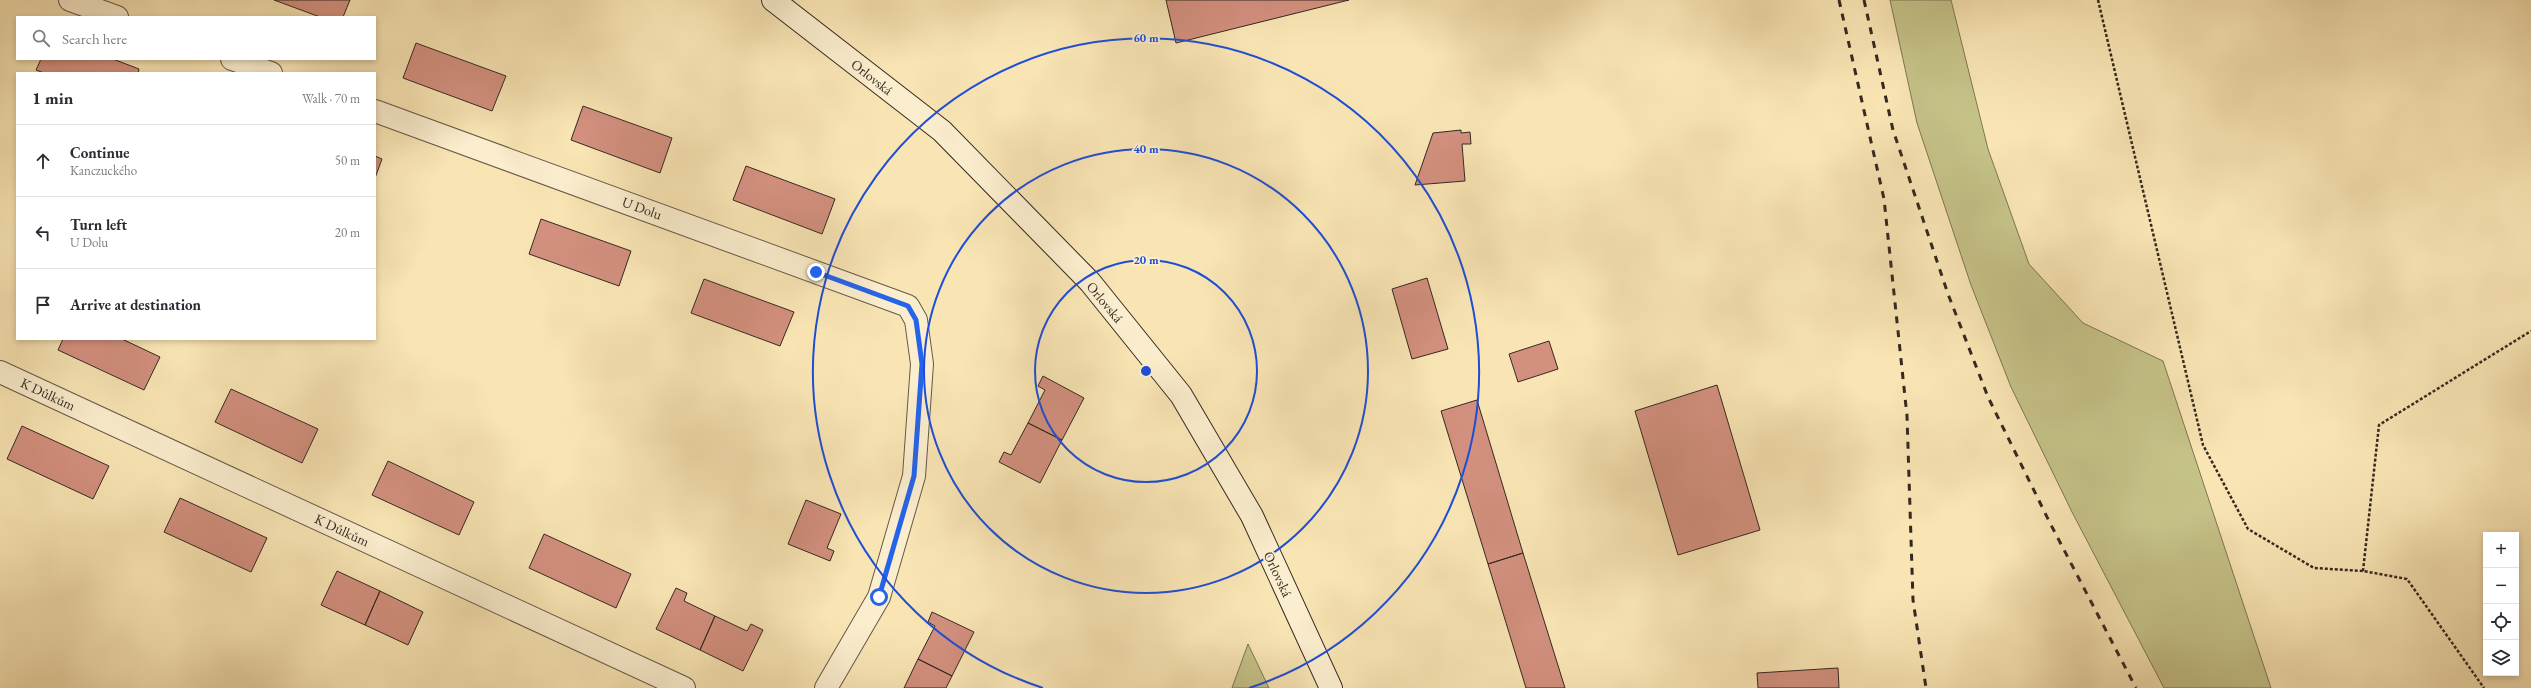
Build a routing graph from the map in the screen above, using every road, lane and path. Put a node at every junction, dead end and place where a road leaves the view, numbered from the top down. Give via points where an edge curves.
1 (70, 0) edge
2 (773, 0) edge
3 (2098, 0) edge
4 (114, 16) edge
5 (235, 60) edge
6 (268, 72) edge
7 (376, 111) edge
8 (2531, 331) edge
9 (0, 372) edge
10 (2363, 571) junction
11 (684, 688) edge
12 (826, 688) edge
13 (1331, 688) edge
14 (2484, 688) edge

1 - 4 street
2 - 13 street, Orlovská via 942,132 1090,282 1181,395 1252,516
3 - 10 path via 2203,445 2248,529 2314,568
5 - 6 street
7 - 12 street, U Dolu via 908,306 916,320 922,364 914,476 879,597
8 - 10 path via 2380,425
9 - 11 street, K Důlkům
10 - 14 path via 2407,580

